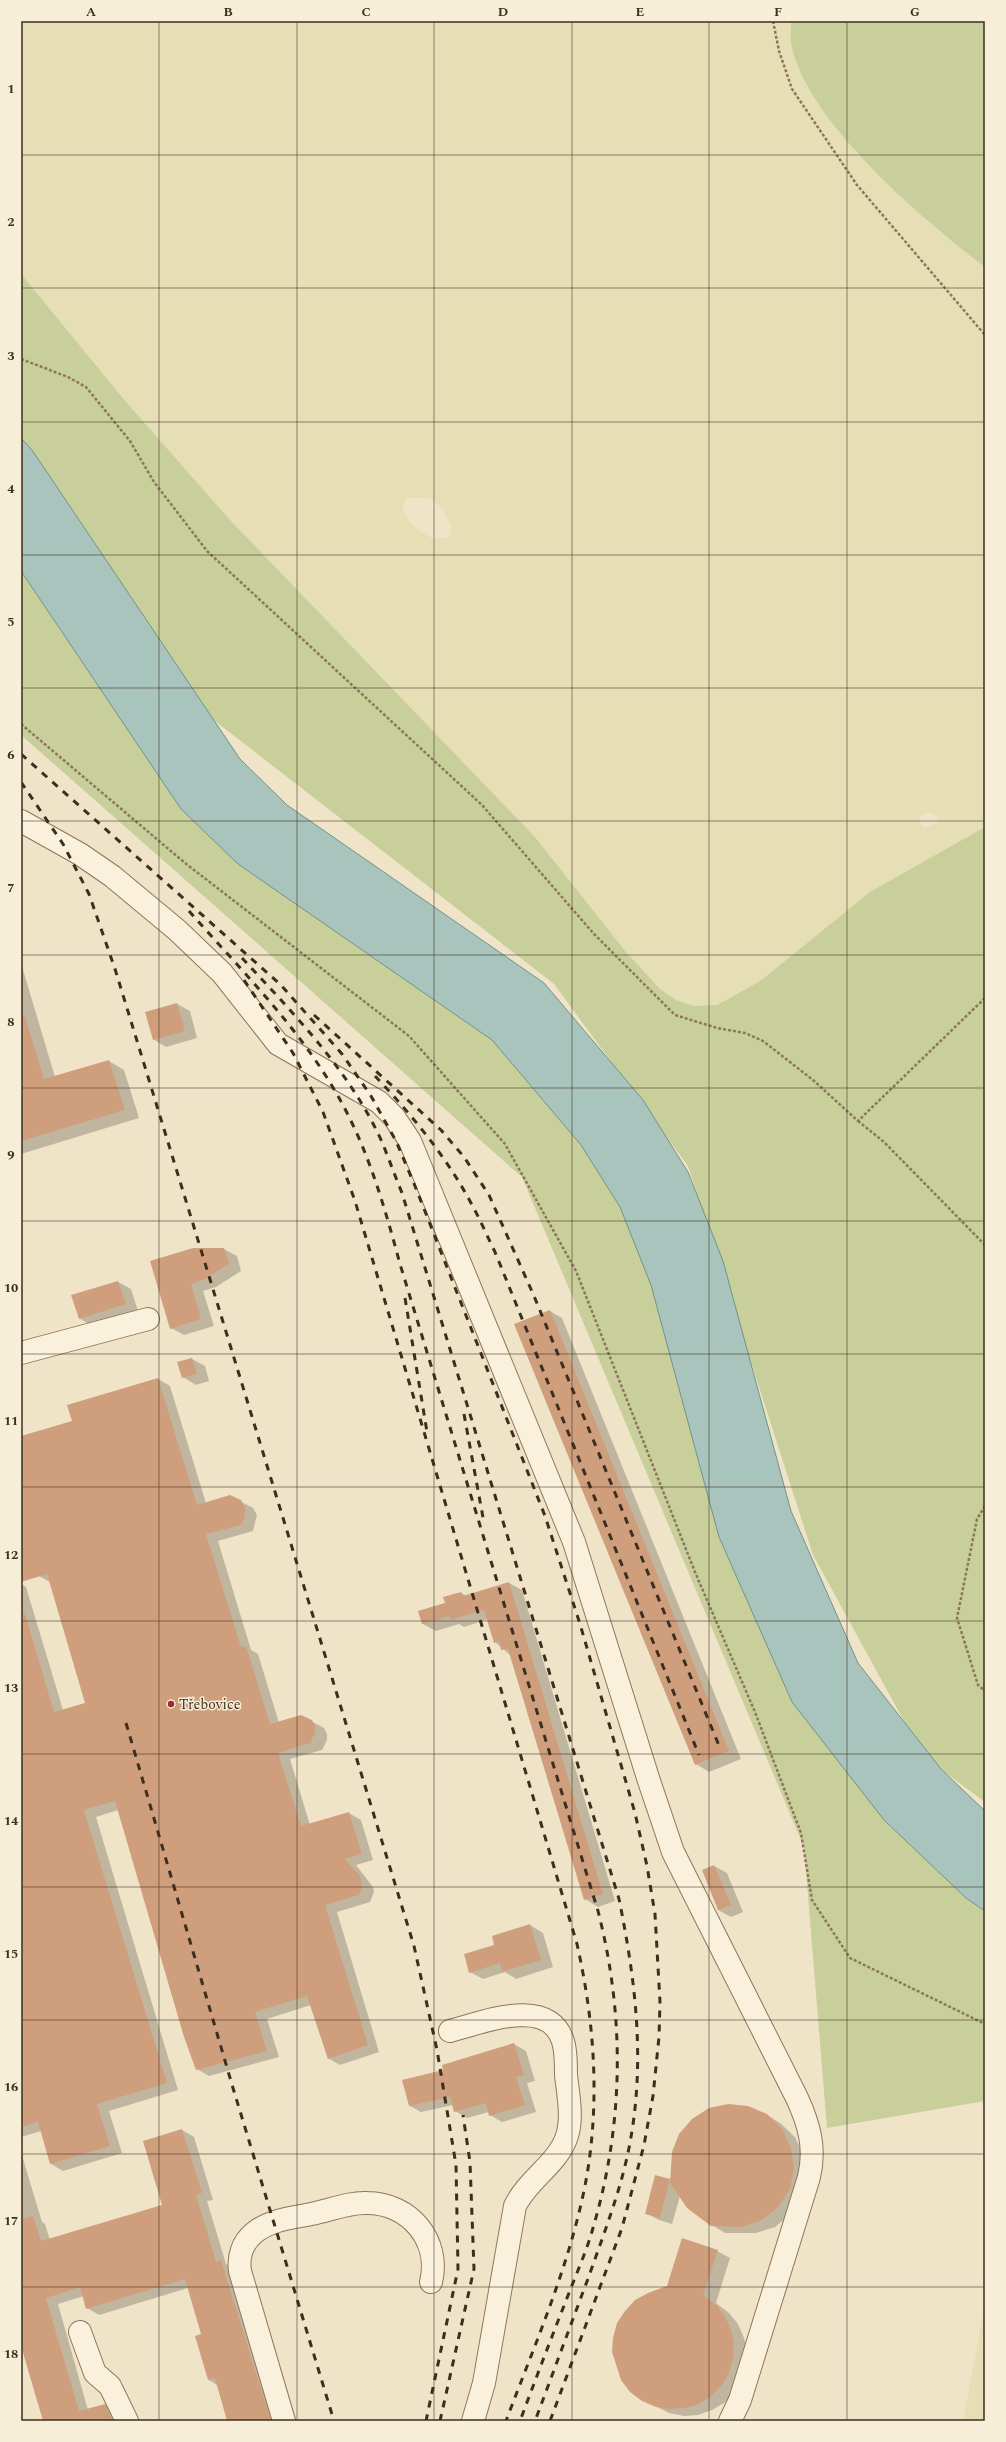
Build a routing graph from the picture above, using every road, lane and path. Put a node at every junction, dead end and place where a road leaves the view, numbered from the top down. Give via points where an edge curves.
1 (773, 21) edge
2 (985, 335) edge
3 (21, 359) edge
4 (21, 724) edge
5 (21, 822) edge
6 (985, 998) edge
7 (858, 1121) junction
8 (985, 1245) edge
9 (148, 1319) dead end
10 (21, 1353) edge
11 (985, 1506) edge
12 (985, 1691) edge
13 (985, 2024) edge
14 (450, 2031) dead end
15 (431, 2282) dead end
16 (80, 2332) dead end
17 (127, 2421) edge
18 (284, 2421) edge
19 (474, 2421) edge
20 (730, 2421) edge

1 - 2 path via 779,51 792,89 857,185
3 - 7 path via 68,377 90,392 130,441 154,482 207,551 482,805 594,934 675,1015 717,1028 745,1033 763,1041 813,1080
4 - 13 path via 185,862 409,1036 505,1144 576,1271 695,1572 755,1712 801,1833 812,1900 850,1958
5 - 20 lane via 74,851 112,876 177,930 217,968 237,989 273,1040 282,1048 379,1102 394,1117 410,1141 574,1542 648,1781 673,1852 797,2098 808,2125 812,2152 808,2177 740,2400
6 - 7 path
7 - 8 path via 884,1142
9 - 10 lane
11 - 12 path via 977,1519 957,1618 978,1685
14 - 19 lane via 518,2014 539,2017 552,2025 564,2046 569,2118 567,2136 558,2153 525,2190 516,2206 484,2383
15 - 18 lane via 434,2261 432,2248 423,2232 413,2220 400,2211 380,2204 365,2203 283,2220 265,2225 253,2233 241,2253 240,2271
16 - 17 lane via 95,2372 110,2386

